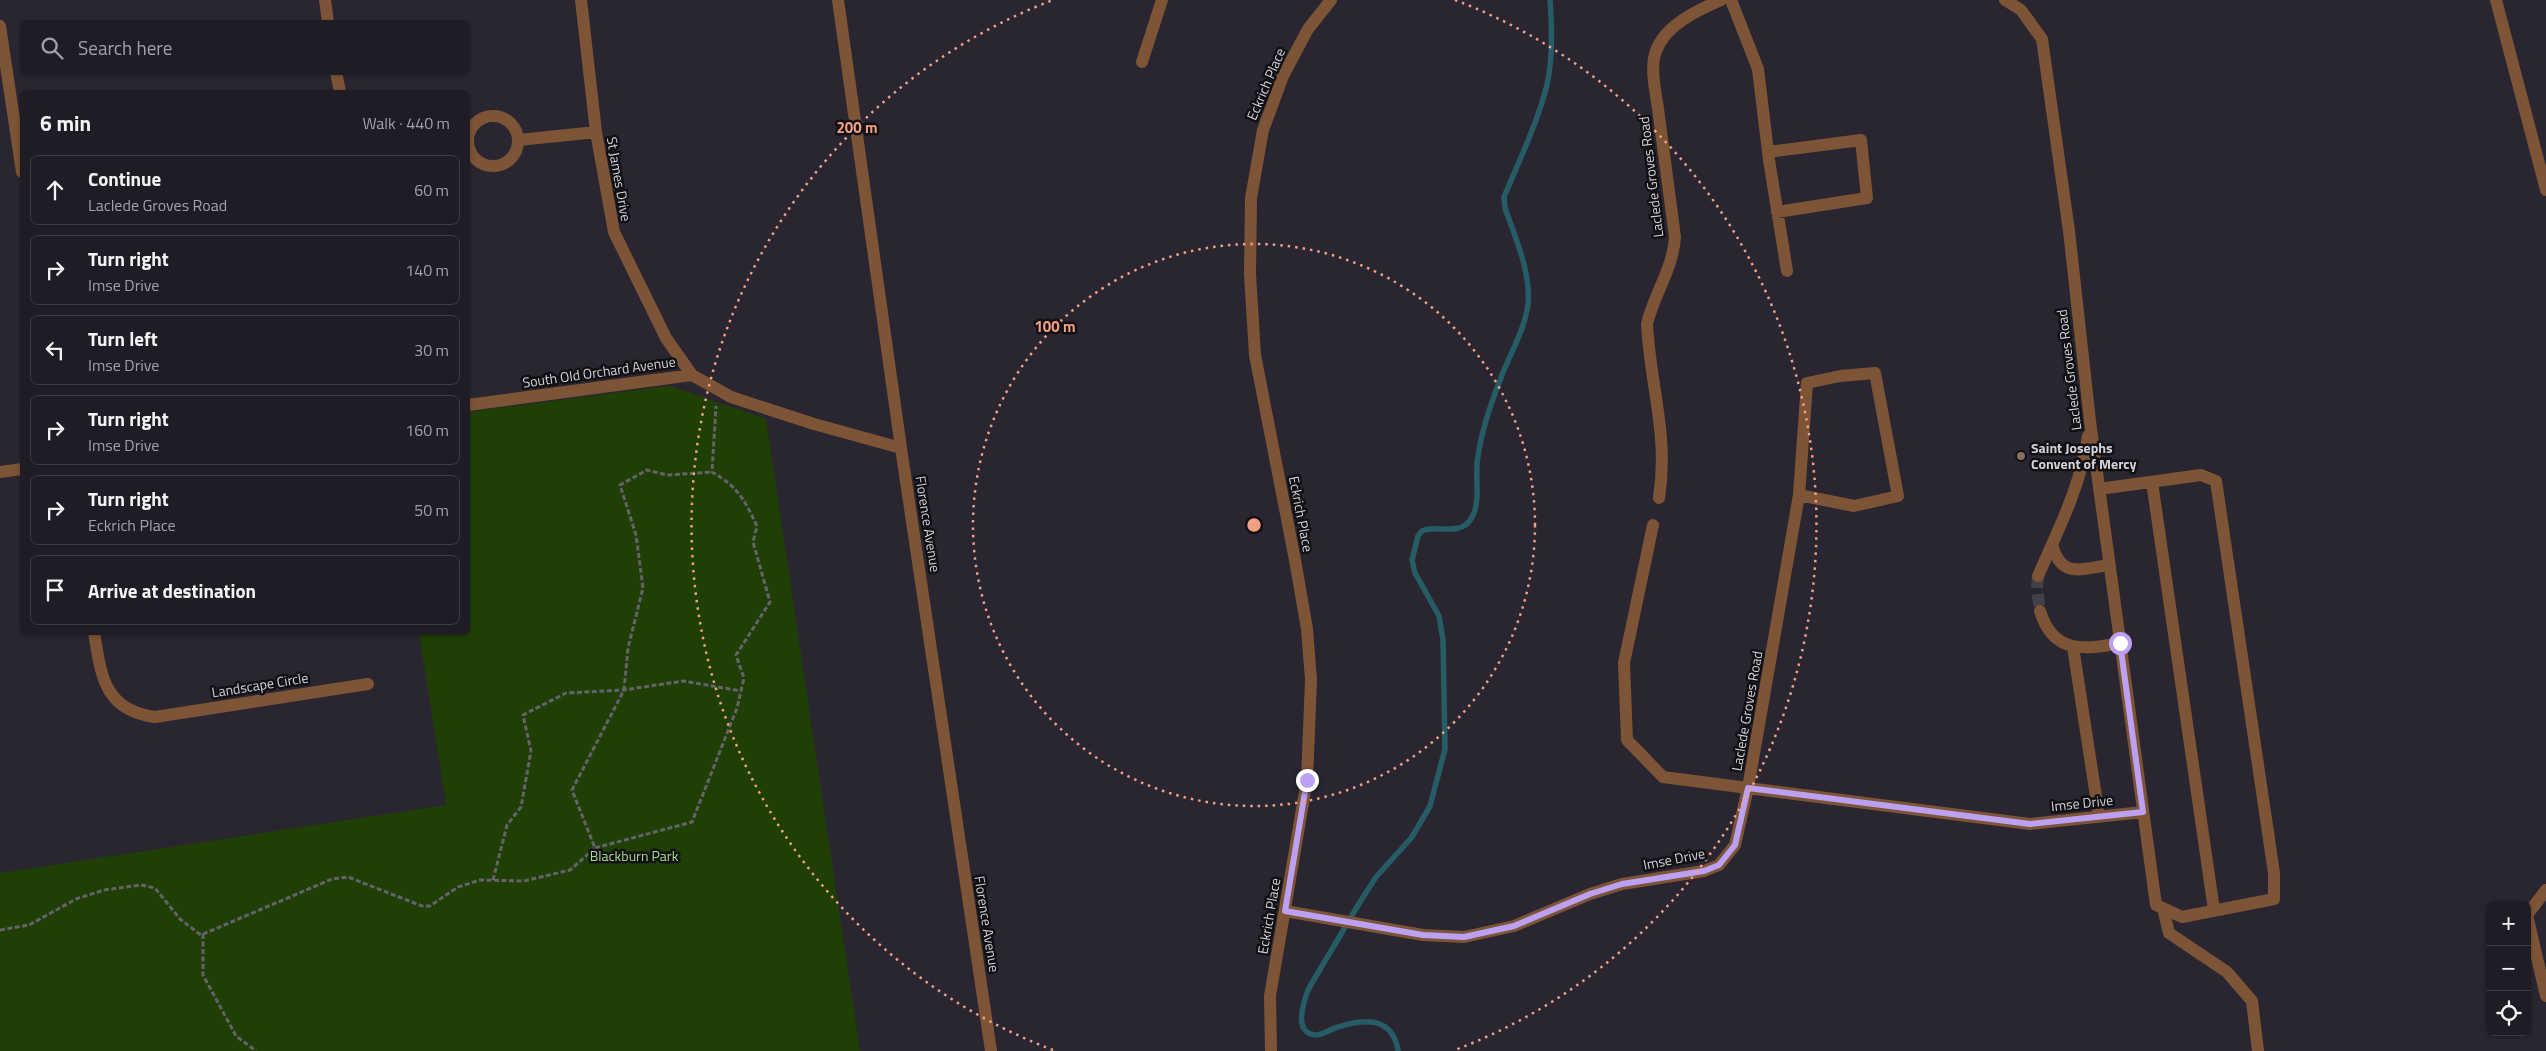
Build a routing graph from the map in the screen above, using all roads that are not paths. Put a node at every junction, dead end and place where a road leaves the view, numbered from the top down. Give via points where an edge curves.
1 (325, 0) edge
2 (581, 0) edge
3 (838, 0) edge
4 (1162, 0) edge
5 (1331, 0) edge
6 (1720, 0) edge
7 (1731, 0) edge
8 (2004, 0) edge
9 (2496, 0) edge
10 (328, 20) edge
11 (0, 26) edge
12 (1142, 62) dead end
13 (337, 75) edge
14 (340, 90) edge
15 (596, 132) junction
16 (470, 134) edge
17 (519, 140) junction
18 (470, 147) edge
19 (1768, 152) junction
20 (20, 159) edge
21 (2546, 190) edge
22 (1777, 212) junction
23 (1786, 271) dead end
24 (692, 375) junction
25 (470, 404) edge
26 (2090, 421) junction
27 (901, 448) junction
28 (20, 469) edge
29 (0, 472) edge
30 (2152, 482) junction
31 (2099, 488) junction
32 (1799, 494) junction
33 (1659, 498) dead end
34 (1653, 525) dead end
35 (2052, 544) junction
36 (2109, 564) junction
37 (2038, 576) tunnel mouth
38 (2040, 611) tunnel mouth
39 (95, 635) edge
40 (2120, 643) junction
41 (2073, 647) junction
42 (368, 684) dead end
43 (1748, 788) junction
44 (2143, 812) junction
45 (2099, 816) junction
46 (2546, 890) edge
47 (2163, 908) junction
48 (2214, 910) junction
49 (1285, 911) junction
50 (2546, 996) edge
51 (991, 1051) edge
52 (1271, 1051) edge
53 (2258, 1051) edge

1 - 10 street
2 - 15 street, St James Drive
3 - 27 street, Florence Avenue
4 - 12 street
5 - 49 street, Eckrich Place via 1308,29 1283,76 1262,130 1252,198 1250,274 1255,355 1307,629 1311,680 1307,780
6 - 33 street, Laclede Groves Road via 1677,24 1655,52 1655,87 1675,237 1674,255 1651,305 1647,324 1662,439
7 - 19 street via 1758,69
8 - 26 street, Laclede Groves Road via 2021,10 2042,40 2069,231
9 - 21 street
11 - 20 street
13 - 14 street
15 - 17 street
15 - 24 street, St James Drive via 614,232 659,325
16 - 17 street via 474,124 489,116 498,116 512,124
17 - 18 street via 518,148 508,162 493,167 477,161
19 - 22 street
19 - 22 street via 1861,140 1867,198
22 - 23 street
24 - 25 street, South Old Orchard Avenue
24 - 27 street, South Old Orchard Avenue via 731,397
26 - 31 street, Laclede Groves Road
26 - 35 street via 2083,467
27 - 51 street, Florence Avenue
28 - 29 street
30 - 31 street
30 - 48 street
30 - 48 street via 2201,475 2216,481 2274,873 2274,899
31 - 36 street, Laclede Groves Road
32 - 32 street, Laclede Groves Road via 1854,506 1898,496 1875,373 1807,383
32 - 43 street, Laclede Groves Road
34 - 43 street, Laclede Groves Road via 1624,663 1626,740 1663,777
35 - 36 street via 2061,565 2071,569
35 - 37 street
36 - 40 street, Laclede Groves Road
38 - 41 street via 2050,633
39 - 42 street, Landscape Circle via 102,676 113,698 137,714 155,717
40 - 41 street via 2087,649
40 - 44 street, Laclede Groves Road
41 - 45 street
43 - 45 street, Imse Drive via 2030,824
43 - 49 street, Imse Drive via 1735,845 1719,865 1704,871 1622,884 1514,926 1464,937 1423,935
44 - 45 street, Imse Drive
44 - 47 street, Laclede Groves Road via 2156,905
46 - 50 street via 2527,915
47 - 48 street via 2182,917
47 - 53 street via 2169,933 2228,972 2252,1002
49 - 52 street, Eckrich Place via 1270,996

